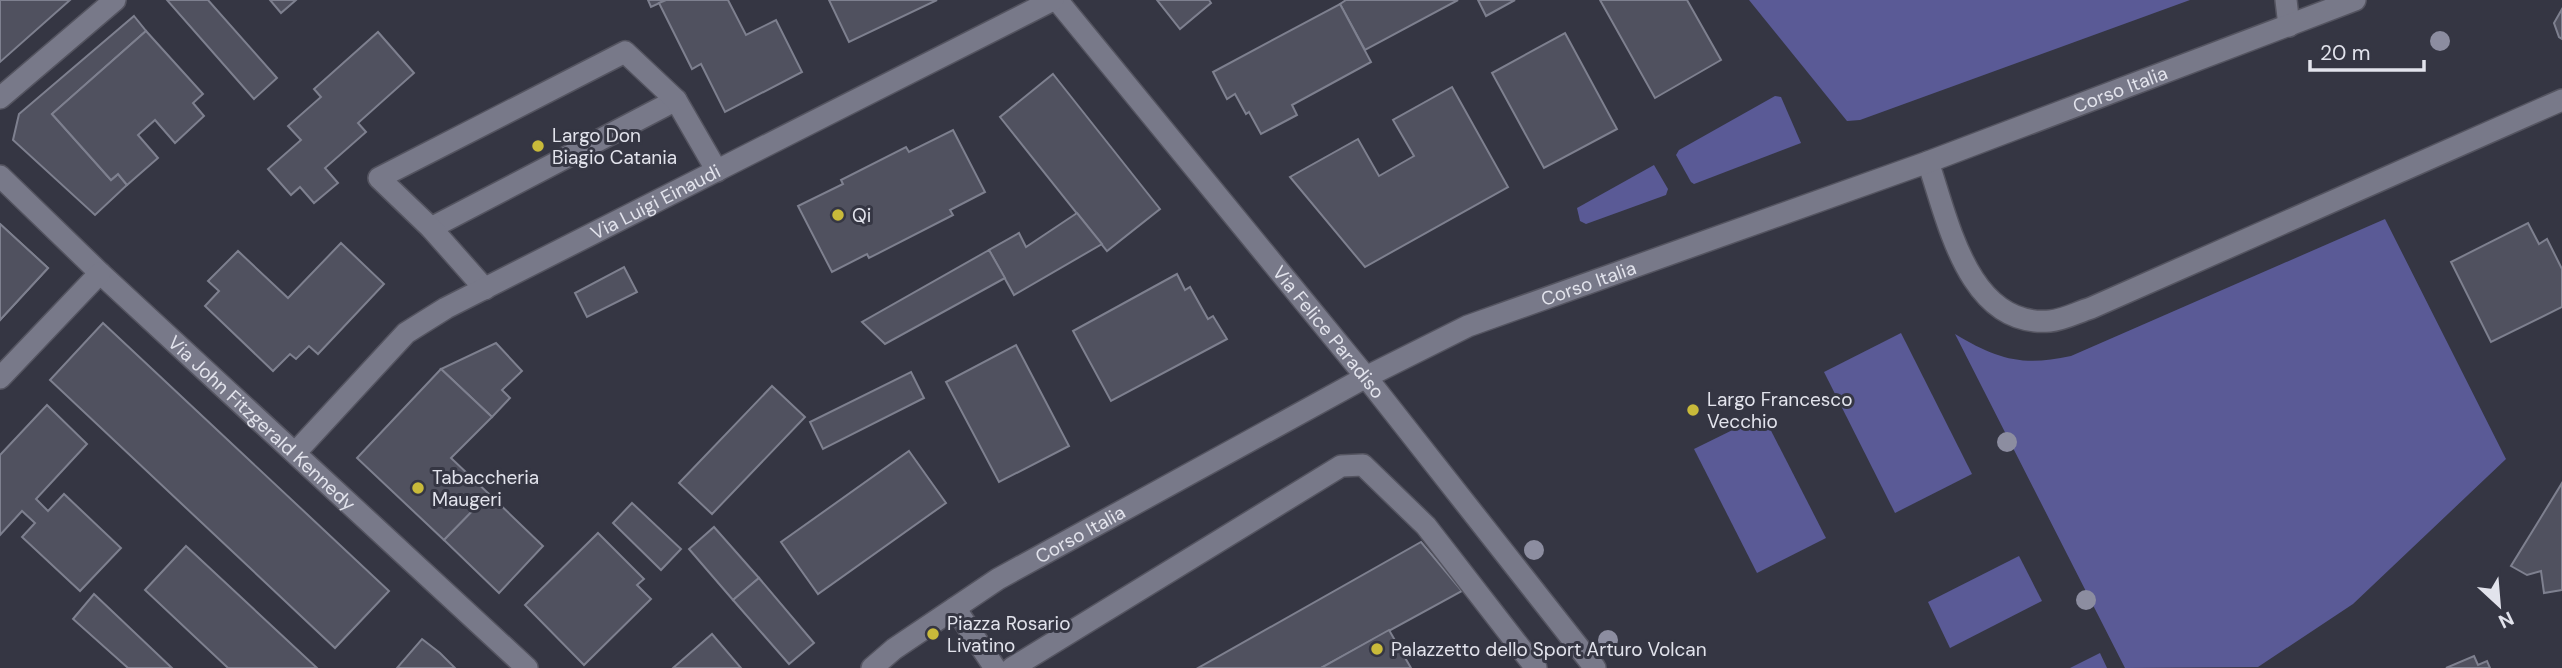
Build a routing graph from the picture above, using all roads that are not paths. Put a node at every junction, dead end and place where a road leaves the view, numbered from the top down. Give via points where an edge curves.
1 (115, 0) edge
2 (1055, 0) edge
3 (2286, 0) edge
4 (2355, 0) edge
5 (2288, 26) junction
6 (0, 98) edge
7 (676, 100) junction
8 (2562, 100) edge
9 (1928, 162) junction
10 (717, 171) junction
11 (0, 176) edge
12 (431, 228) junction
13 (100, 272) junction
14 (485, 289) junction
15 (0, 377) edge
16 (1366, 377) junction
17 (296, 452) junction
18 (955, 608) junction
19 (527, 668) edge
20 (872, 668) edge
21 (995, 668) edge
22 (1012, 668) edge
23 (1536, 668) edge
24 (1595, 668) edge

1 - 6 street
2 - 10 street, Via Luigi Einaudi
2 - 16 street, Via Felice Paradiso
3 - 5 street
4 - 5 street, Corso Italia
5 - 9 street, Corso Italia
7 - 10 street
7 - 12 street
7 - 12 street via 625,52 379,178
8 - 9 street via 2091,308 2050,321 2015,317 1985,297 1961,259
9 - 16 street, Corso Italia via 1468,326
10 - 14 street, Via Luigi Einaudi
11 - 13 street, Via John Fitzgerald Kennedy
12 - 14 street
13 - 15 street
13 - 17 street, Via John Fitzgerald Kennedy
14 - 17 street, Via Luigi Einaudi via 406,332
16 - 18 street, Corso Italia via 998,579
16 - 24 street, Via Felice Paradiso
17 - 19 street, Via John Fitzgerald Kennedy
18 - 20 street, Corso Italia
18 - 21 street
22 - 23 street via 1341,466 1363,465 1426,526

